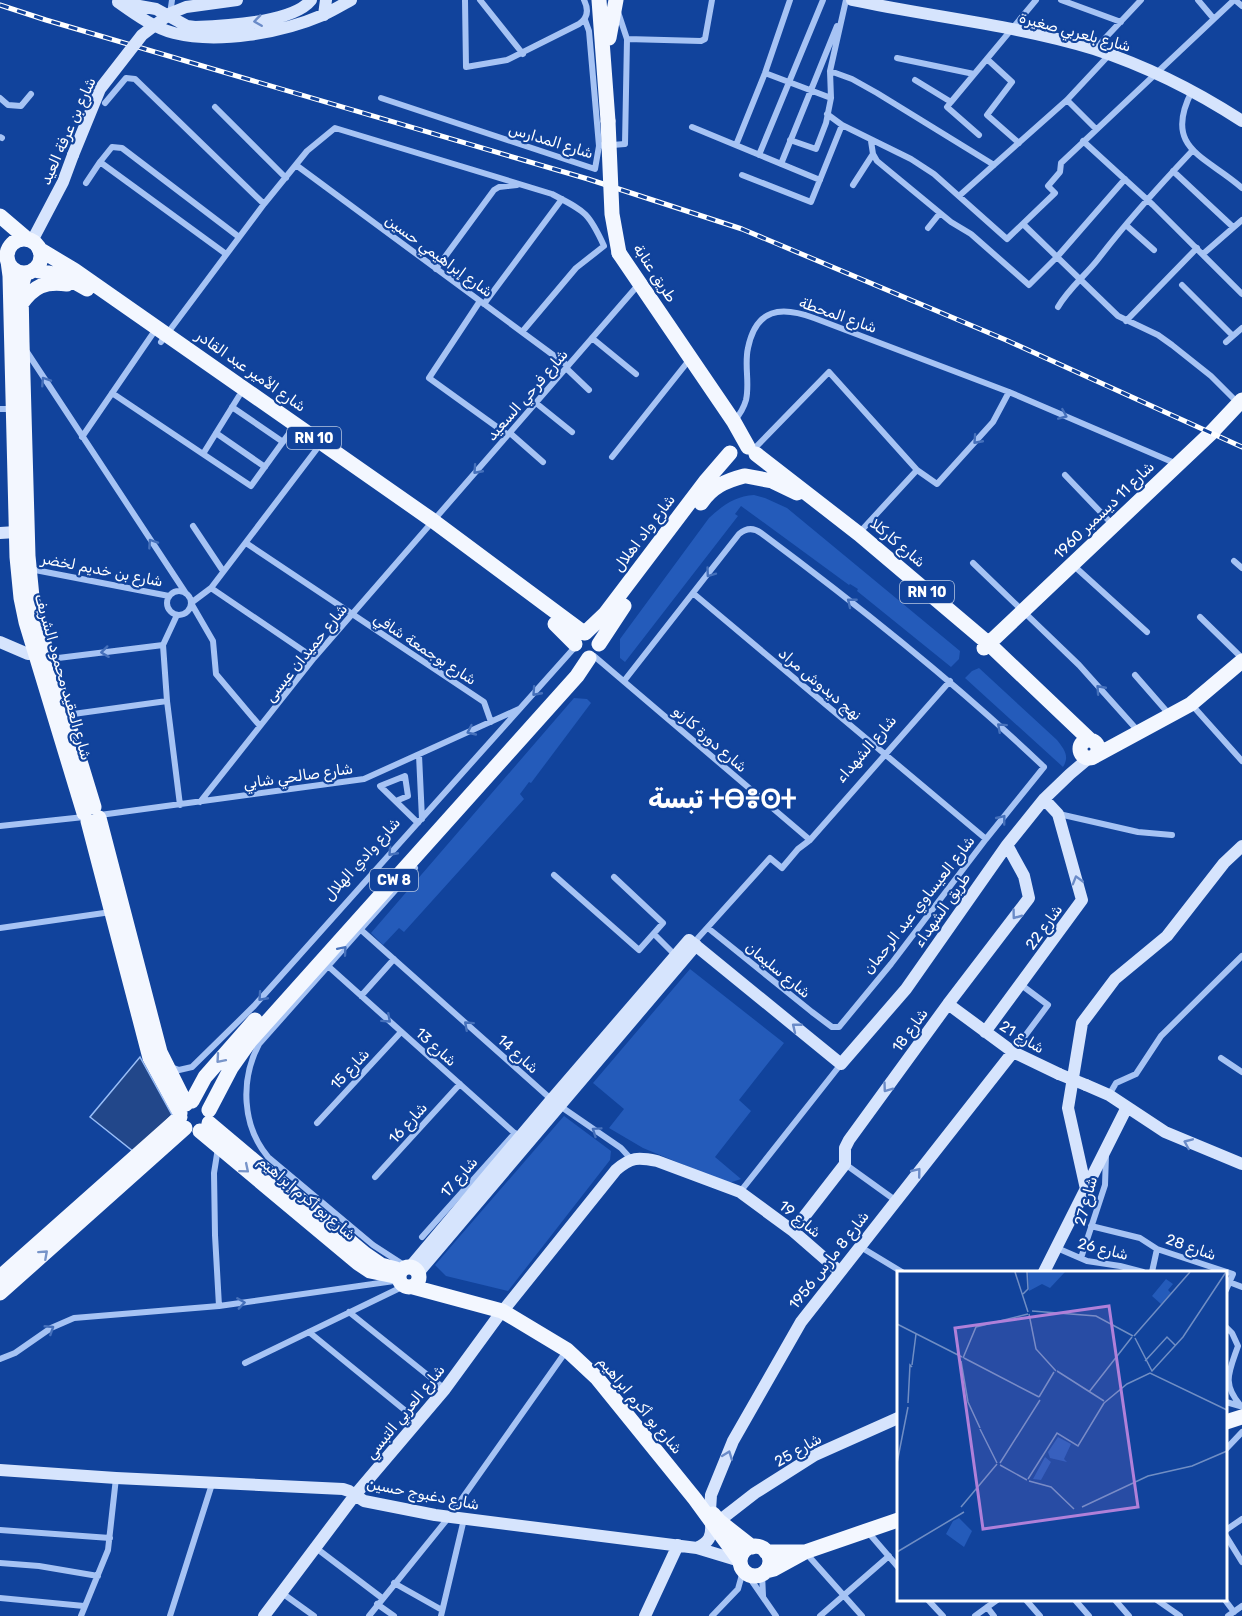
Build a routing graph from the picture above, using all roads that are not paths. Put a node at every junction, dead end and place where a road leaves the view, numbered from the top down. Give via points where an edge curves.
1 (172, 0) edge
2 (237, 0) edge
3 (311, 0) edge
4 (326, 0) edge
5 (351, 0) edge
6 (465, 0) edge
7 (480, 0) edge
8 (584, 0) edge
9 (599, 0) edge
10 (712, 0) edge
11 (790, 0) edge
12 (822, 0) edge
13 (846, 0) edge
14 (1036, 0) edge
15 (1061, 0) edge
16 (1141, 0) edge
17 (1198, 0) edge
18 (1234, 0) edge
19 (116, 1) edge
20 (139, 3) edge
21 (619, 4) edge
22 (848, 5) edge
23 (1242, 6) edge
24 (324, 15) junction
25 (170, 16) junction
26 (1214, 19) junction
27 (585, 20) junction
28 (1121, 21) junction
29 (1012, 30) junction
30 (173, 33) junction
31 (627, 39) junction
32 (1094, 50) junction
33 (523, 54) junction
34 (1109, 55) junction
35 (897, 58) dead end
36 (987, 59) junction
37 (830, 71) junction
38 (765, 72) junction
39 (1155, 73) junction
40 (974, 74) junction
41 (915, 80) dead end
42 (789, 82) junction
43 (605, 86) junction
44 (811, 90) junction
45 (1192, 92) junction
46 (31, 94) dead end
47 (0, 98) edge
48 (381, 98) dead end
49 (831, 98) junction
50 (1066, 100) junction
51 (951, 102) junction
52 (105, 103) dead end
53 (215, 106) dead end
54 (827, 114) junction
55 (1242, 120) edge
56 (842, 125) junction
57 (692, 127) dead end
58 (1096, 129) junction
59 (979, 135) dead end
60 (790, 140) junction
61 (871, 141) junction
62 (1083, 141) junction
63 (1019, 143) junction
64 (736, 145) junction
65 (599, 146) junction
66 (1193, 150) junction
67 (873, 154) junction
68 (759, 155) junction
69 (100, 162) junction
70 (781, 164) junction
71 (296, 165) junction
72 (994, 165) junction
73 (1173, 171) junction
74 (742, 175) dead end
75 (286, 178) junction
76 (1125, 179) junction
77 (820, 180) junction
78 (86, 183) dead end
79 (521, 184) junction
80 (854, 185) dead end
81 (1242, 188) edge
82 (959, 196) junction
83 (562, 199) junction
84 (1147, 200) junction
85 (264, 204) junction
86 (940, 213) junction
87 (0, 216) edge
88 (1242, 220) edge
89 (1023, 224) junction
90 (1127, 226) junction
91 (1233, 227) junction
92 (928, 228) dead end
93 (239, 237) junction
94 (33, 243) junction
95 (0, 245) edge
96 (1154, 250) dead end
97 (1200, 251) junction
98 (226, 254) junction
99 (1056, 257) junction
100 (7, 260) junction
101 (436, 269) junction
102 (30, 271) junction
103 (1080, 280) junction
104 (639, 283) junction
105 (1182, 285) dead end
106 (84, 287) junction
107 (1242, 292) edge
108 (482, 303) junction
109 (21, 304) junction
110 (1058, 307) dead end
111 (1126, 321) junction
112 (1242, 328) edge
113 (522, 332) junction
114 (159, 335) junction
115 (1233, 336) junction
116 (592, 338) junction
117 (22, 342) junction
118 (1226, 342) dead end
119 (691, 358) junction
120 (567, 367) junction
121 (636, 374) dead end
122 (589, 390) dead end
123 (1009, 392) junction
124 (112, 393) junction
125 (236, 401) junction
126 (1240, 402) edge
127 (536, 403) junction
128 (6, 409) edge
129 (734, 422) junction
130 (572, 432) dead end
131 (216, 433) junction
132 (509, 434) junction
133 (82, 437) junction
134 (286, 437) junction
135 (316, 450) junction
136 (744, 450) junction
137 (203, 454) junction
138 (612, 457) dead end
139 (543, 462) dead end
140 (1177, 464) junction
141 (265, 467) junction
142 (917, 470) junction
143 (1065, 475) dead end
144 (745, 476) junction
145 (429, 524) junction
146 (1113, 525) junction
147 (193, 526) dead end
148 (16, 532) junction
149 (0, 533) edge
150 (859, 534) junction
151 (246, 543) junction
152 (1234, 561) dead end
153 (973, 563) dead end
154 (1073, 565) junction
155 (29, 568) junction
156 (1242, 568) edge
157 (223, 571) junction
158 (211, 588) junction
159 (184, 592) junction
160 (694, 594) junction
161 (169, 596) junction
162 (191, 603) junction
163 (1024, 610) junction
164 (177, 615) junction
165 (352, 615) junction
166 (1200, 616) dead end
167 (1147, 632) dead end
168 (0, 642) edge
169 (163, 645) junction
170 (986, 646) junction
171 (586, 651) junction
172 (42, 657) junction
173 (314, 658) junction
174 (1242, 660) edge
175 (1135, 675) dead end
176 (624, 681) junction
177 (950, 681) junction
178 (167, 701) junction
179 (1191, 704) junction
180 (522, 707) junction
181 (66, 715) junction
182 (1171, 717) junction
183 (490, 722) junction
184 (260, 726) junction
185 (1139, 732) junction
186 (1088, 748) junction
187 (885, 754) junction
188 (419, 755) junction
189 (1242, 761) edge
190 (1044, 799) junction
191 (396, 801) junction
192 (200, 802) junction
193 (180, 805) junction
194 (1058, 814) junction
195 (91, 815) junction
196 (420, 821) junction
197 (0, 826) edge
198 (1172, 836) dead end
199 (986, 839) junction
200 (810, 840) junction
201 (1007, 845) junction
202 (1242, 846) edge
203 (554, 875) dead end
204 (614, 877) dead end
205 (111, 912) junction
206 (0, 928) edge
207 (708, 928) junction
208 (360, 929) junction
209 (654, 934) junction
210 (694, 941) junction
211 (676, 955) junction
212 (1241, 958) edge
213 (394, 959) junction
214 (328, 966) junction
215 (1020, 984) junction
216 (361, 996) junction
217 (948, 1004) junction
218 (283, 1016) junction
219 (263, 1025) junction
220 (835, 1028) joint
221 (401, 1032) junction
222 (985, 1032) junction
223 (259, 1044) junction
224 (1012, 1052) junction
225 (1221, 1058) dead end
226 (163, 1061) junction
227 (841, 1065) junction
228 (1242, 1072) edge
229 (460, 1084) junction
230 (1109, 1095) junction
231 (247, 1100) joint
232 (555, 1102) junction
233 (1127, 1107) junction
234 (193, 1116) junction
235 (317, 1123) dead end
236 (521, 1139) junction
237 (218, 1147) junction
238 (1107, 1148) junction
239 (631, 1159) junction
240 (845, 1164) junction
241 (1242, 1164) edge
242 (375, 1177) dead end
243 (1086, 1189) junction
244 (740, 1192) junction
245 (895, 1200) junction
246 (1091, 1226) junction
247 (793, 1231) junction
248 (422, 1237) dead end
249 (858, 1246) junction
250 (1057, 1248) junction
251 (1157, 1249) junction
252 (1081, 1258) junction
253 (1119, 1269) edge
254 (839, 1271) junction
255 (900, 1271) edge
256 (1045, 1271) edge
257 (1135, 1271) edge
258 (1152, 1271) edge
259 (1224, 1271) edge
260 (1227, 1272) edge
261 (0, 1276) edge
262 (408, 1276) junction
263 (1229, 1282) junction
264 (1227, 1287) edge
265 (1242, 1287) edge
266 (0, 1293) edge
267 (219, 1306) junction
268 (504, 1309) junction
269 (350, 1312) junction
270 (1227, 1328) edge
271 (309, 1332) junction
272 (567, 1350) junction
273 (1238, 1356) edge
274 (0, 1359) edge
275 (245, 1363) dead end
276 (445, 1389) junction
277 (1227, 1402) edge
278 (1242, 1410) edge
279 (897, 1418) edge
280 (418, 1421) junction
281 (1227, 1421) edge
282 (1242, 1432) edge
283 (1227, 1448) edge
284 (0, 1470) edge
285 (116, 1479) junction
286 (212, 1484) junction
287 (355, 1496) junction
288 (449, 1517) junction
289 (714, 1518) junction
290 (464, 1519) junction
291 (1242, 1519) edge
292 (897, 1520) edge
293 (1227, 1529) edge
294 (0, 1530) edge
295 (867, 1531) junction
296 (110, 1538) junction
297 (1227, 1538) edge
298 (678, 1545) junction
299 (316, 1548) junction
300 (697, 1548) junction
301 (759, 1549) junction
302 (805, 1552) junction
303 (889, 1556) junction
304 (1242, 1562) edge
305 (0, 1563) edge
306 (897, 1566) edge
307 (752, 1570) junction
308 (98, 1576) junction
309 (394, 1583) junction
310 (281, 1593) junction
311 (843, 1595) junction
312 (763, 1596) junction
313 (0, 1598) edge
314 (382, 1598) junction
315 (930, 1601) edge
316 (994, 1601) edge
317 (1028, 1601) edge
318 (1077, 1601) edge
319 (1117, 1601) edge
320 (1160, 1601) edge
321 (1226, 1601) edge
322 (377, 1604) junction
323 (84, 1605) junction
324 (1242, 1606) edge
325 (987, 1607) junction
326 (1234, 1612) junction
327 (441, 1613) edge
328 (81, 1616) edge
329 (170, 1616) edge
330 (264, 1616) edge
331 (314, 1616) edge
332 (369, 1616) edge
333 (394, 1616) edge
334 (645, 1616) edge
335 (712, 1616) edge
336 (776, 1616) edge
337 (820, 1616) edge
338 (862, 1616) edge
339 (943, 1616) edge
340 (975, 1616) edge
341 (994, 1616) edge
342 (1040, 1616) edge
343 (1089, 1616) edge
344 (1129, 1616) edge
345 (1180, 1616) edge
346 (1228, 1616) edge

1 - 25 street
2 - 94 street, شارع بن عرفة العيد, bridge via 186,7 142,35 100,89 63,182
3 -> 25 street via 303,8 264,21 195,27
4 - 24 street
5 - 24 street
6 - 33 street via 466,68
7 - 33 street
8 - 27 street
9 - 43 main road, طريق عنابة
10 - 31 street via 707,33 701,41
11 - 38 street
12 - 42 street
13 - 22 street
14 - 29 street
15 - 28 street
16 - 28 street
17 - 26 street
18 - 23 street
18 - 26 street
19 - 20 street
19 - 30 street
20 - 25 street
21 - 31 street
21 - 43 main road, طريق عنابة via 610,25
22 - 29 street, شارع بلعربي صغيرة
22 - 37 street
22 - 44 street
24 - 30 street via 248,34 199,37
25 - 30 street
26 - 39 street
27 - 33 street
27 - 65 street
28 - 32 street
29 - 32 street, شارع بلعربي صغيرة
29 - 36 street
31 - 65 street, شارع المدارس via 625,144
32 - 34 street, شارع بلعربي صغيرة
34 - 39 street, شارع بلعربي صغيرة
34 - 50 street
35 - 40 street
36 - 40 street
36 - 63 street via 1012,82 987,115
37 - 49 street
37 - 72 street via 877,93
38 - 42 street
38 - 64 street
39 - 45 street, شارع بلعربي صغيرة
39 - 58 street
40 - 51 street
41 - 51 street
42 - 44 street
42 - 68 street
43 - 104 main road, طريق عنابة, bridge via 612,214 619,252
44 - 49 street
44 - 60 street
45 - 55 street, شارع بلعربي صغيرة
45 - 66 street via 1181,116 1181,126
46 - 47 street via 21,106 8,105
48 - 65 street, شارع المدارس via 595,169
49 - 54 street
50 - 58 street
50 - 63 street
51 - 59 street via 947,107
52 - 85 street via 126,78 135,79
53 - 75 street
54 - 56 street
54 - 60 street via 816,149
56 - 61 street
56 - 77 street
57 - 64 street
58 - 62 street
60 - 70 street
61 - 67 street
61 - 82 street via 911,159
62 - 76 street
62 - 89 street via 1061,163 1060,172 1048,186 1055,193
63 - 72 street
64 - 68 street
66 - 73 street
66 - 81 street
67 - 80 street
67 - 86 street
68 - 70 street
69 - 78 street
69 - 93 street via 112,147 122,148
69 - 98 street
70 - 77 street
71 - 75 street
71 - 79 street via 335,128
71 - 101 street, شارع إبراهيمي حسين
72 - 82 street
73 - 84 street
73 - 91 street
74 - 77 street via 811,202
75 - 85 street
76 - 84 street
76 - 99 street
79 - 83 street
79 - 101 street via 494,190
82 - 89 street via 1007,239
83 - 108 street
83 - 113 street via 593,221 604,246 576,268
84 - 90 street
84 - 97 street
85 - 93 street
86 - 92 street
86 - 99 street via 971,234 1029,285
87 - 94 main road, شارع الأمير عبد القادر / RN 10
88 - 91 street
89 - 99 street
90 - 96 street
90 - 103 street
91 - 97 street
93 - 98 street
94 - 100 main road via 21,239 11,244
94 - 102 main road via 40,260
94 - 114 main road, شارع الأمير عبد القادر / RN 10
95 - 100 main road
97 - 107 street
97 - 111 street
98 - 114 street
99 - 103 street
100 - 102 main road via 17,272
100 - 128 main road, شارع العقيد محمود الشريف via 10,276
101 - 108 street, شارع إبراهيمي حسين
102 - 106 main road, شارع الأمير عبد القادر / RN 10 via 64,276
102 - 109 main road, شارع العقيد محمود الشريف via 22,280
103 - 110 street via 1066,292
103 - 111 street
104 - 116 street, شارع فرحي السعيد
104 - 119 main road, طريق عنابة
105 - 115 street
106 - 109 main road via 43,284 33,289
106 - 114 main road, شارع الأمير عبد القادر / RN 10
108 - 113 street, شارع إبراهيمي حسين
108 - 132 street via 429,378
109 - 117 main road, شارع العقيد محمود الشريف
111 - 126 street via 1146,328 1172,345
112 - 115 street
113 - 120 street, شارع إبراهيمي حسين
114 - 124 street
114 - 125 main road, شارع الأمير عبد القادر / RN 10
114 - 145 main road, شارع الأمير عبد القادر / RN 10
115 - 118 street
116 - 120 street, شارع فرحي السعيد
116 - 121 street
133 -> 117 street
117 - 155 main road, شارع العقيد محمود الشريف
119 - 129 main road, طريق عنابة
119 - 138 street
120 - 122 street, شارع إبراهيمي حسين
120 - 127 street, شارع فرحي السعيد
123 - 129 street, شارع المحطة via 784,310 770,314 756,326 748,349 746,398
123 -> 140 street, شارع المحطة
123 -> 142 street via 993,422 937,484
124 - 133 street
124 - 137 street
125 - 131 street
125 - 134 main road, شارع الأمير عبد القادر / RN 10
126 - 140 main road, شارع 11 ديسمبر 1960
127 - 130 street
127 - 132 street, شارع فرحي السعيد
128 - 148 main road, شارع العقيد محمود الشريف
129 - 136 main road, طريق عنابة
131 - 137 street
131 - 141 street
132 - 139 street
132 -> 145 street, شارع فرحي السعيد
159 -> 133 street
134 - 135 main road, شارع الأمير عبد القادر / RN 10
134 - 141 street
135 - 145 main road, شارع الأمير عبد القادر / RN 10
135 - 151 street
136 - 142 street via 829,372
136 - 144 main road via 757,467
136 - 144 main road, طريق عنابة via 727,462 731,471
136 - 150 main road, شارع كاركلا / RN 10
136 - 171 main road, شارع واد اهلال via 705,482 606,614
137 - 141 street via 251,486
140 - 146 main road, شارع 11 ديسمبر 1960
142 - 150 street
143 - 146 street
144 - 170 main road, شارع كاركلا / RN 10 via 772,481 795,492
144 - 171 main road, شارع واد اهلال via 710,491
145 - 165 street, شارع حميدان عيسى
145 - 171 main road, شارع الأمير عبد القادر / RN 10 via 570,625
146 - 154 main road, شارع 11 ديسمبر 1960
147 - 157 street
148 - 149 street
148 - 172 main road, شارع العقيد محمود الشريف via 21,598
150 - 170 main road, شارع كاركلا / RN 10
151 - 157 street
151 - 165 street, شارع بوجمعة شافي
152 - 156 street
153 - 163 street
154 - 163 main road, شارع 11 ديسمبر 1960
154 - 167 street
155 - 161 street, شارع بن خديم لخضر
155 - 172 main road, شارع العقيد محمود الشريف
157 - 158 street
158 - 162 street
158 - 173 street
159 - 161 street
159 - 162 street
160 - 176 street
177 -> 160 street via 761,532 747,529 739,534
160 - 187 street, نهج ديدوش مراد
161 - 164 street via 168,608
162 - 164 street via 185,614
162 - 184 street via 213,641 216,674
163 - 170 main road, شارع 11 ديسمبر 1960
185 -> 163 street
164 - 169 street
165 - 173 street, شارع حميدان عيسى
165 - 183 street, شارع بوجمعة شافي via 484,702
166 - 174 street
168 - 172 street
169 -> 172 street
169 - 178 street
170 - 186 main road, شارع كاركلا / RN 10
171 - 176 street, شارع دورة كارنو
171 -> 180 street, شارع وادي الهلال
171 - 208 street, شارع وادي الهلال
171 - 219 main road, شارع وادي الهلال / CW 8 via 577,676
171 -> 234 main road, شارع وادي الهلال / CW 8 via 216,1062 199,1086
172 - 181 main road, شارع العقيد محمود الشريف
172 - 195 main road, شارع العقيد محمود الشريف
173 - 184 street, شارع حميدان عيسى
174 - 179 main road
175 - 182 street
176 - 200 street, شارع دورة كارنو
177 - 187 street, شارع الشهداء
199 -> 177 street, شارع العيساوي عبد الرحمان via 1044,767
178 - 181 street
178 - 193 street
179 - 182 main road
179 - 189 street
180 - 183 street, شارع صالحي شابي
180 - 196 street, شارع وادي الهلال
181 - 195 main road, شارع العقيد محمود الشريف
182 - 185 main road
183 -> 188 street, شارع صالحي شابي
184 - 192 street, شارع حميدان عيسى
185 - 186 main road via 1119,744
186 - 190 street, طريق الشهداء via 1070,774
187 - 199 street, نهج ديدوش مراد
187 - 200 street, شارع الشهداء
188 - 192 street, شارع صالحي شابي via 364,779
188 - 196 street
190 - 194 street, شارع 22
190 - 201 street, طريق الشهداء
191 - 191 street via 408,796 405,776 380,786
191 - 196 street
192 - 193 street, شارع صالحي شابي
193 - 195 street, شارع صالحي شابي
194 - 198 street
215 -> 194 street, شارع 22 via 1082,900
195 - 197 street, شارع صالحي شابي
195 - 205 main road, شارع العقيد محمود الشريف
195 - 226 main road, شارع العقيد محمود الشريف
196 -> 226 street, شارع وادي الهلال via 198,1063 178,1070
199 - 220 street, شارع العيساوي عبد الرحمان via 891,964
200 - 207 street, شارع الشهداء via 782,868 770,858
201 -> 217 street, شارع 18 via 1024,876 1029,898
201 - 227 street, طريق الشهداء via 906,989
202 - 243 street via 1167,936 1115,979 1082,1023 1068,1108
203 - 209 street via 639,950
204 - 209 street via 663,923
205 - 206 street
205 - 234 main road, شارع العقيد محمود الشريف via 150,1058
207 - 210 street
207 - 220 street, شارع سليمان
208 - 213 street, شارع 14
214 -> 208 street, شارع وادي الهلال
209 - 211 street
210 - 211 street
227 -> 210 street
210 - 232 street
211 - 232 street
212 - 230 street via 1161,1036 1136,1074 1116,1083
213 - 216 street
232 -> 213 street, شارع 14
214 - 216 street, شارع 13
214 - 218 street, شارع وادي الهلال
215 - 222 street, شارع 22
215 - 224 street via 1048,1005
216 -> 221 street, شارع 13
217 - 222 street, شارع 21
217 -> 240 street, شارع 18 via 849,1140
218 - 219 street, شارع وادي الهلال
218 - 223 street, شارع وادي الهلال
219 - 223 street, شارع وادي الهلال
219 - 234 main road, شارع وادي الهلال / CW 8
221 - 229 street, شارع 13
221 - 235 street, شارع 15
222 - 224 street, شارع 21
223 - 231 street, شارع وادي الهلال via 248,1070
224 - 230 street, شارع 21, bridge
245 -> 224 street, شارع 8 مارس 1956
225 - 228 street
226 - 234 main road, شارع العقيد محمود الشريف
227 - 244 street, طريق الشهداء
229 - 236 street, شارع 13
229 - 242 street, شارع 16
230 - 233 street, شارع 21
231 - 262 street, شارع بو أكرم إبراهيم via 252,1132 268,1157
232 - 236 street
239 -> 232 street, شارع 14
233 - 238 street
241 -> 233 street, شارع 21 via 1165,1132
234 - 237 main road, شارع بو أكرم إبراهيم
234 - 261 main road, شارع وادي الهلال / CW 8
234 - 262 main road, شارع بو أكرم إبراهيم via 365,1254
266 -> 234 main road, شارع وادي الهلال / CW 8
236 - 248 street, شارع 17
236 - 262 street
237 -> 262 main road, شارع بو أكرم إبراهيم via 358,1263 370,1271
237 - 267 street via 214,1173
238 - 243 street
238 - 246 street, شارع 27 via 1106,1185
239 - 244 street via 657,1161
239 - 268 street, شارع العربي التبسي via 616,1170
240 - 245 street
240 - 247 street, شارع 18
243 - 250 street
244 - 247 street, شارع 19
245 - 249 street, شارع 8 مارس 1956
246 - 251 street, شارع 28 via 1140,1238
246 - 252 street, شارع 27
247 - 254 street, شارع 19
249 - 254 street, شارع 8 مارس 1956
249 - 255 street
250 - 252 street, شارع 26
250 - 256 street
251 - 258 street
251 - 259 street, شارع 28
252 - 253 street, شارع 26
253 - 257 street, شارع 26
289 -> 254 street, شارع 8 مارس 1956 via 711,1495 733,1441 801,1322
260 - 263 street, شارع 28 via 1233,1274
267 -> 262 street
262 - 268 main road, شارع بو أكرم ابراهيم
262 - 269 street
263 - 264 street
263 - 265 street
274 -> 267 street via 74,1318
268 - 272 main road, شارع بو أكرم ابراهيم
268 - 276 street, شارع العربي التبسي
268 - 289 main road, شارع بو أكرم ابراهيم via 587,1360
269 - 271 street
269 - 276 street
270 - 273 street via 1238,1346
271 - 275 street
271 - 280 street
272 - 288 street
272 - 289 main road, شارع بو أكرم ابراهيم via 597,1378
273 - 278 street via 1228,1375 1229,1389
276 - 280 street, شارع العربي التبسي
277 - 278 street
278 - 281 main road
279 - 289 street, شارع 25 via 815,1455
280 - 287 street, شارع العربي التبسي
282 - 283 street
284 - 285 street, شارع دغبوج حسين
285 - 286 street, شارع دغبوج حسين
285 - 296 street
286 - 287 street, شارع دغبوج حسين via 343,1489
286 - 329 street
287 - 288 street, شارع دغبوج حسين
287 - 299 street, شارع العربي التبسي
288 - 290 street, شارع دغبوج حسين
288 - 309 street
289 - 300 street via 712,1535
289 - 301 main road, شارع بو أكرم ابراهيم
289 - 307 main road, شارع بو أكرم ابراهيم
290 - 298 street, شارع دغبوج حسين
290 - 327 street
291 - 293 street
292 - 295 main road
294 - 296 street
295 - 302 main road
295 - 303 street
296 - 308 street
297 - 304 street
298 - 300 street, شارع دغبوج حسين
298 - 334 street
299 - 310 street, شارع العربي التبسي
299 - 314 street
300 - 307 street, شارع دغبوج حسين
301 - 302 main road
301 - 307 main road via 769,1563
301 - 307 main road via 743,1552
302 - 307 main road via 774,1569
302 - 311 street
303 - 306 street
303 - 311 street
305 - 308 street
307 - 312 street
307 - 312 street
307 - 335 street
308 - 323 street
309 - 314 street
309 - 327 street
310 - 330 street, شارع العربي التبسي
310 - 331 street
311 - 337 street
311 - 338 street
312 - 336 street
313 - 323 street
314 - 322 street
315 - 339 street
316 - 325 street
317 - 342 street
318 - 343 street
319 - 344 street
320 - 345 street
321 - 326 street
322 - 332 street
322 - 333 street
323 - 328 street
324 - 326 street
325 - 340 street
325 - 341 street
326 - 346 street

